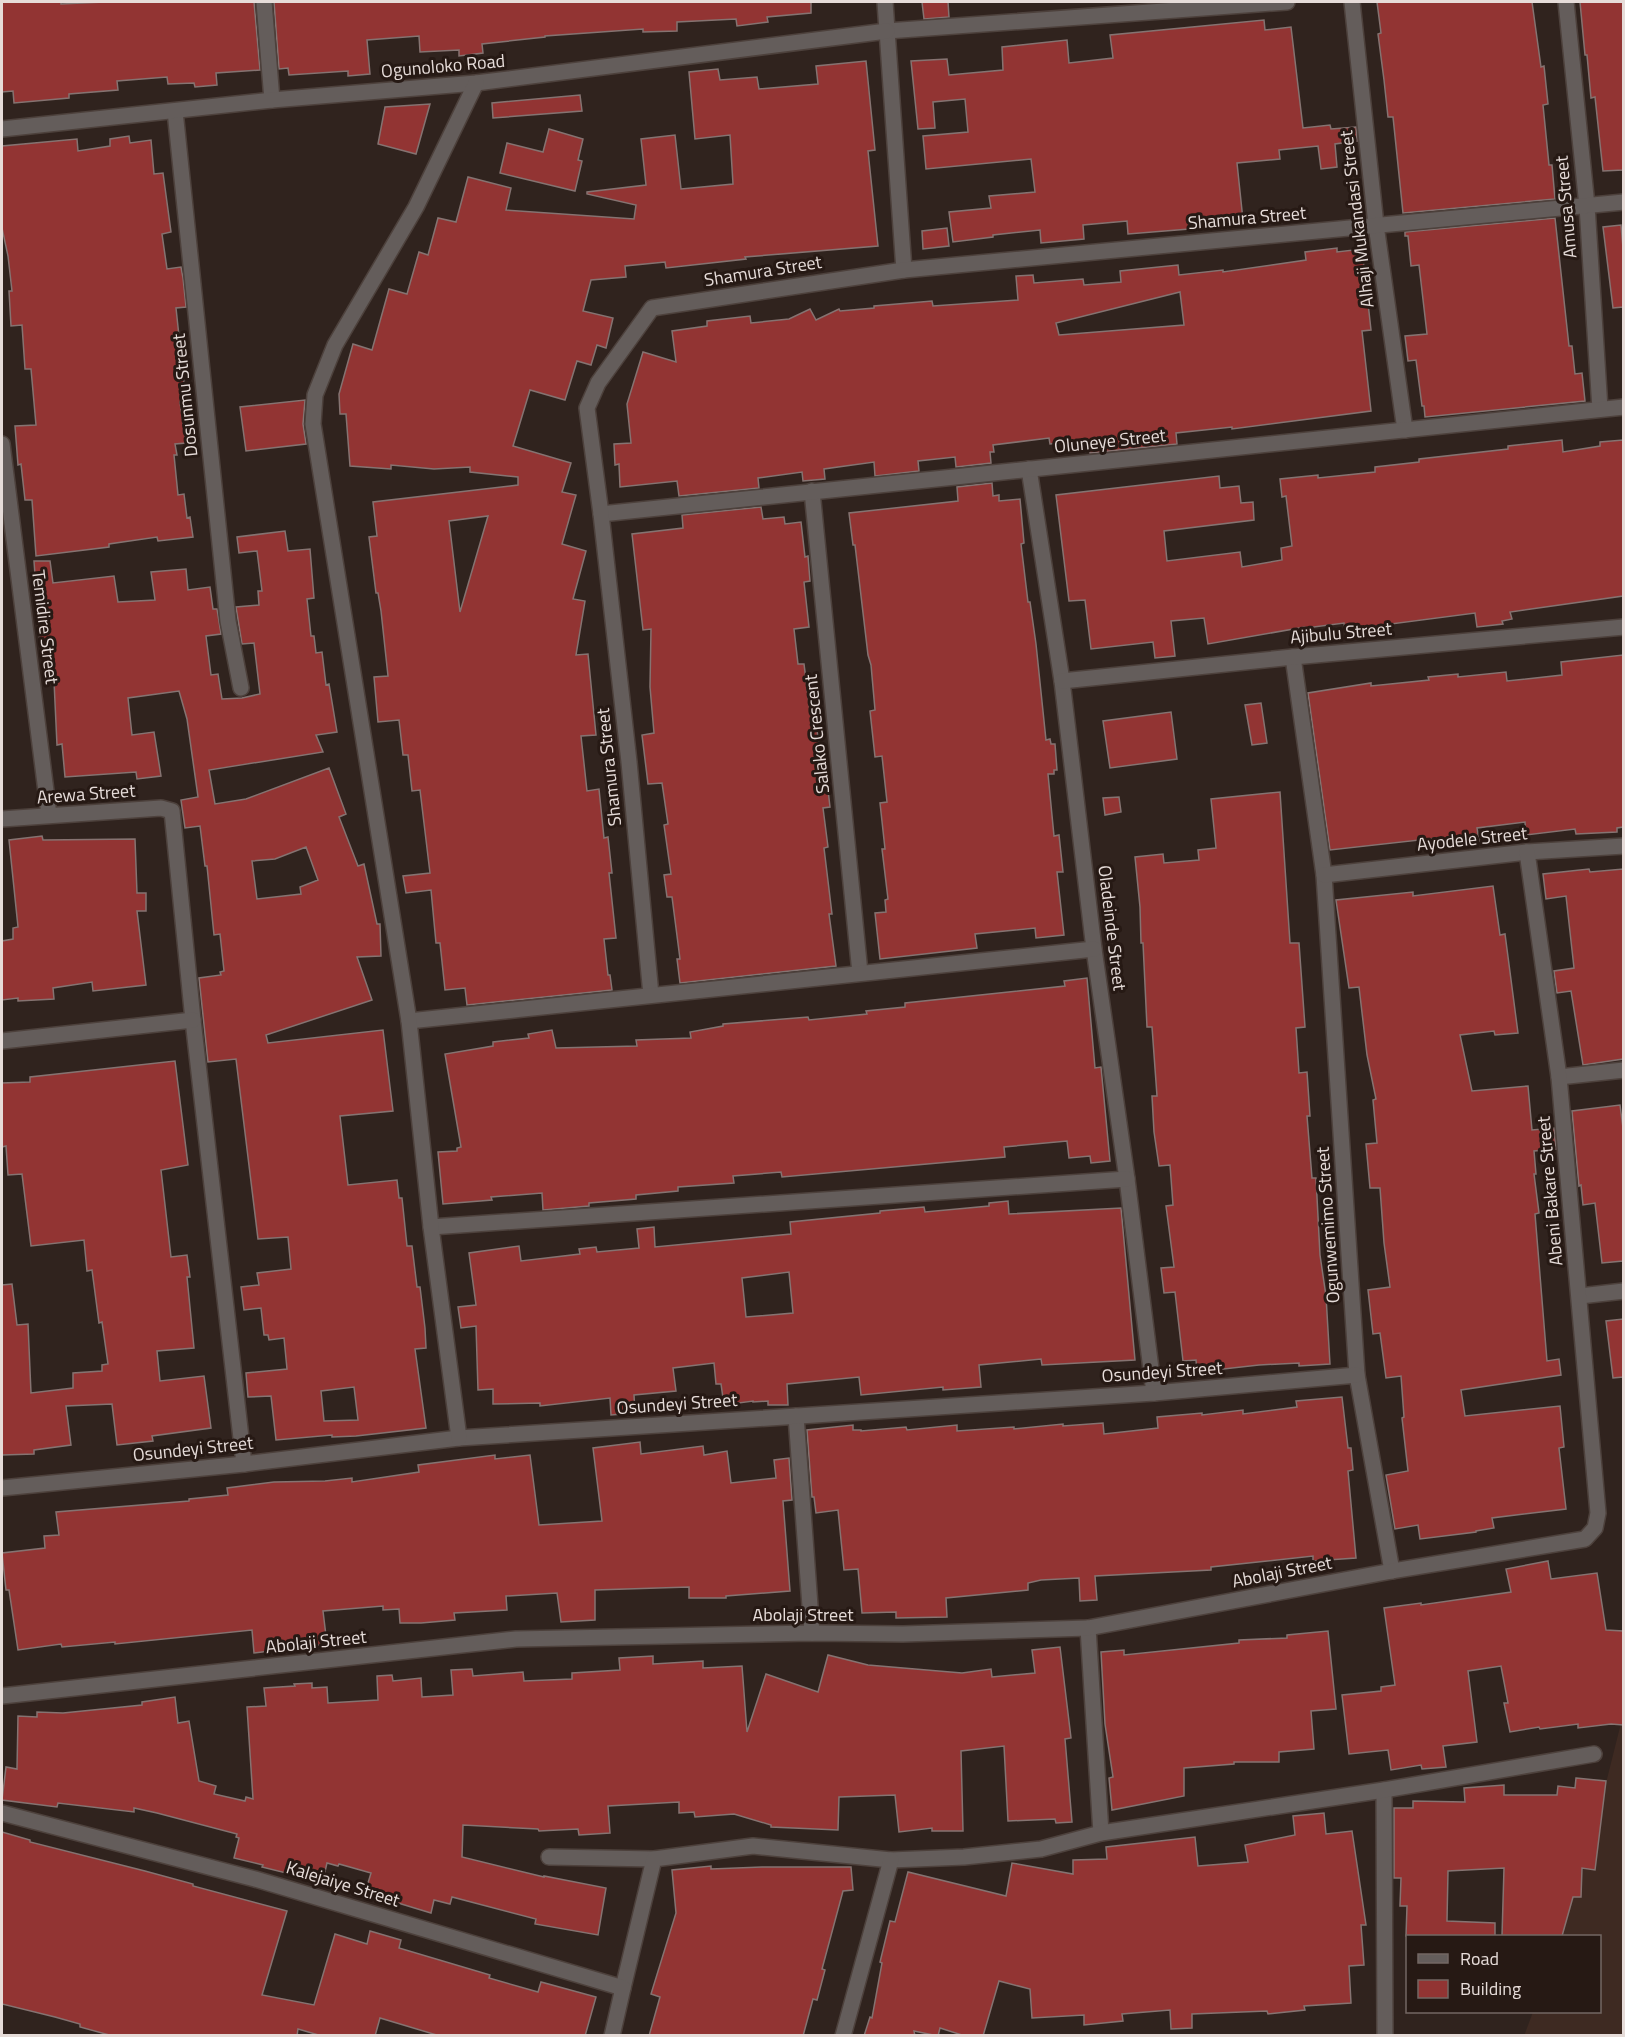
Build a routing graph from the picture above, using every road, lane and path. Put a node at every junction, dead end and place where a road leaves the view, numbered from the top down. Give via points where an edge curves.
1 (264, 2) edge
2 (885, 2) edge
3 (1287, 2) edge
4 (1352, 2) edge
5 (1566, 2) edge
6 (887, 31) junction
7 (476, 83) junction
8 (272, 100) junction
9 (175, 111) junction
10 (2, 129) edge
11 (1623, 202) edge
12 (1587, 206) junction
13 (1376, 225) junction
14 (904, 270) junction
15 (1623, 407) edge
16 (1600, 409) junction
17 (1405, 430) junction
18 (2, 444) edge
19 (1029, 469) junction
20 (812, 491) junction
21 (601, 514) junction
22 (1623, 627) edge
23 (1293, 657) junction
24 (240, 681) dead end
25 (1062, 681) junction
26 (49, 815) junction
27 (2, 819) edge
28 (1623, 846) edge
29 (1527, 852) junction
30 (1324, 875) junction
31 (1094, 948) junction
32 (860, 973) junction
33 (651, 995) junction
34 (193, 1020) junction
35 (409, 1021) junction
36 (2, 1041) edge
37 (1623, 1070) edge
38 (1559, 1077) junction
39 (1127, 1179) junction
40 (431, 1227) junction
41 (1623, 1291) edge
42 (1580, 1296) junction
43 (1357, 1375) junction
44 (1154, 1393) junction
45 (796, 1416) junction
46 (459, 1438) junction
47 (244, 1464) junction
48 (2, 1488) edge
49 (1595, 1528) joint
50 (1392, 1571) junction
51 (1088, 1628) junction
52 (812, 1633) junction
53 (2, 1696) edge
54 (1594, 1754) dead end
55 (1384, 1790) junction
56 (2, 1813) edge
57 (1101, 1833) junction
58 (549, 1857) dead end
59 (654, 1859) junction
60 (891, 1860) junction
61 (623, 1988) junction
62 (612, 2036) edge
63 (843, 2036) edge
64 (1385, 2036) edge

1 - 8 street
2 - 6 street
3 - 6 street, Ogunoloko Road
4 - 13 street, Alhaji Mukandasi Street
5 - 12 street, Amusa Street
6 - 7 street, Ogunoloko Road
6 - 14 street
7 - 8 street, Ogunoloko Road
7 - 35 street via 416,207 335,345 315,395 313,424
8 - 9 street, Ogunoloko Road
9 - 10 street, Ogunoloko Road
9 - 24 street, Dosunmu Street via 228,621
11 - 12 street, Shamura Street
12 - 13 street, Shamura Street
12 - 16 street, Amusa Street
13 - 14 street, Shamura Street
13 - 17 street, Alhaji Mukandasi Street
14 - 21 street, Shamura Street via 652,308 598,383 587,408
15 - 16 street, Oluneye Street
16 - 17 street, Oluneye Street
17 - 19 street, Oluneye Street
18 - 26 street, Temidire Street
19 - 20 street, Oluneye Street
19 - 25 street, Oladeinde Street
20 - 21 street, Oluneye Street
20 - 32 street, Salako Crescent
21 - 33 street, Shamura Street
22 - 23 street, Ajibulu Street
23 - 25 street, Ajibulu Street
23 - 30 street, Ogunwemimo Street
25 - 31 street, Oladeinde Street
26 - 27 street, Arewa Street
26 - 34 street, Arewa Street via 161,808 172,811
28 - 29 street, Ayodele Street
29 - 30 street, Ayodele Street
29 - 38 street, Abeni Bakare Street
30 - 43 street, Ogunwemimo Street
31 - 32 street
31 - 39 street, Oladeinde Street
32 - 33 street
33 - 35 street
34 - 36 street
34 - 47 street
35 - 40 street
37 - 38 street
38 - 42 street, Abeni Bakare Street
39 - 40 street
39 - 44 street, Oladeinde Street
40 - 46 street
41 - 42 street
42 - 49 street, Abeni Bakare Street via 1598,1513
43 - 44 street, Osundeyi Street
43 - 50 street, Ogunwemimo Street
44 - 45 street, Osundeyi Street
45 - 46 street, Osundeyi Street
45 - 52 street
46 - 47 street, Osundeyi Street
47 - 48 street, Osundeyi Street
49 - 50 street, Abolaji Street via 1585,1539
50 - 51 street, Abolaji Street
51 - 52 street, Abolaji Street
51 - 57 street
52 - 53 street, Abolaji Street via 516,1639
54 - 55 street
55 - 57 street
55 - 64 street
56 - 61 street, Kalejaiye Street via 255,1879
57 - 60 street via 1041,1849
58 - 59 street
59 - 60 street via 753,1846
59 - 61 street
60 - 63 street
61 - 62 street

